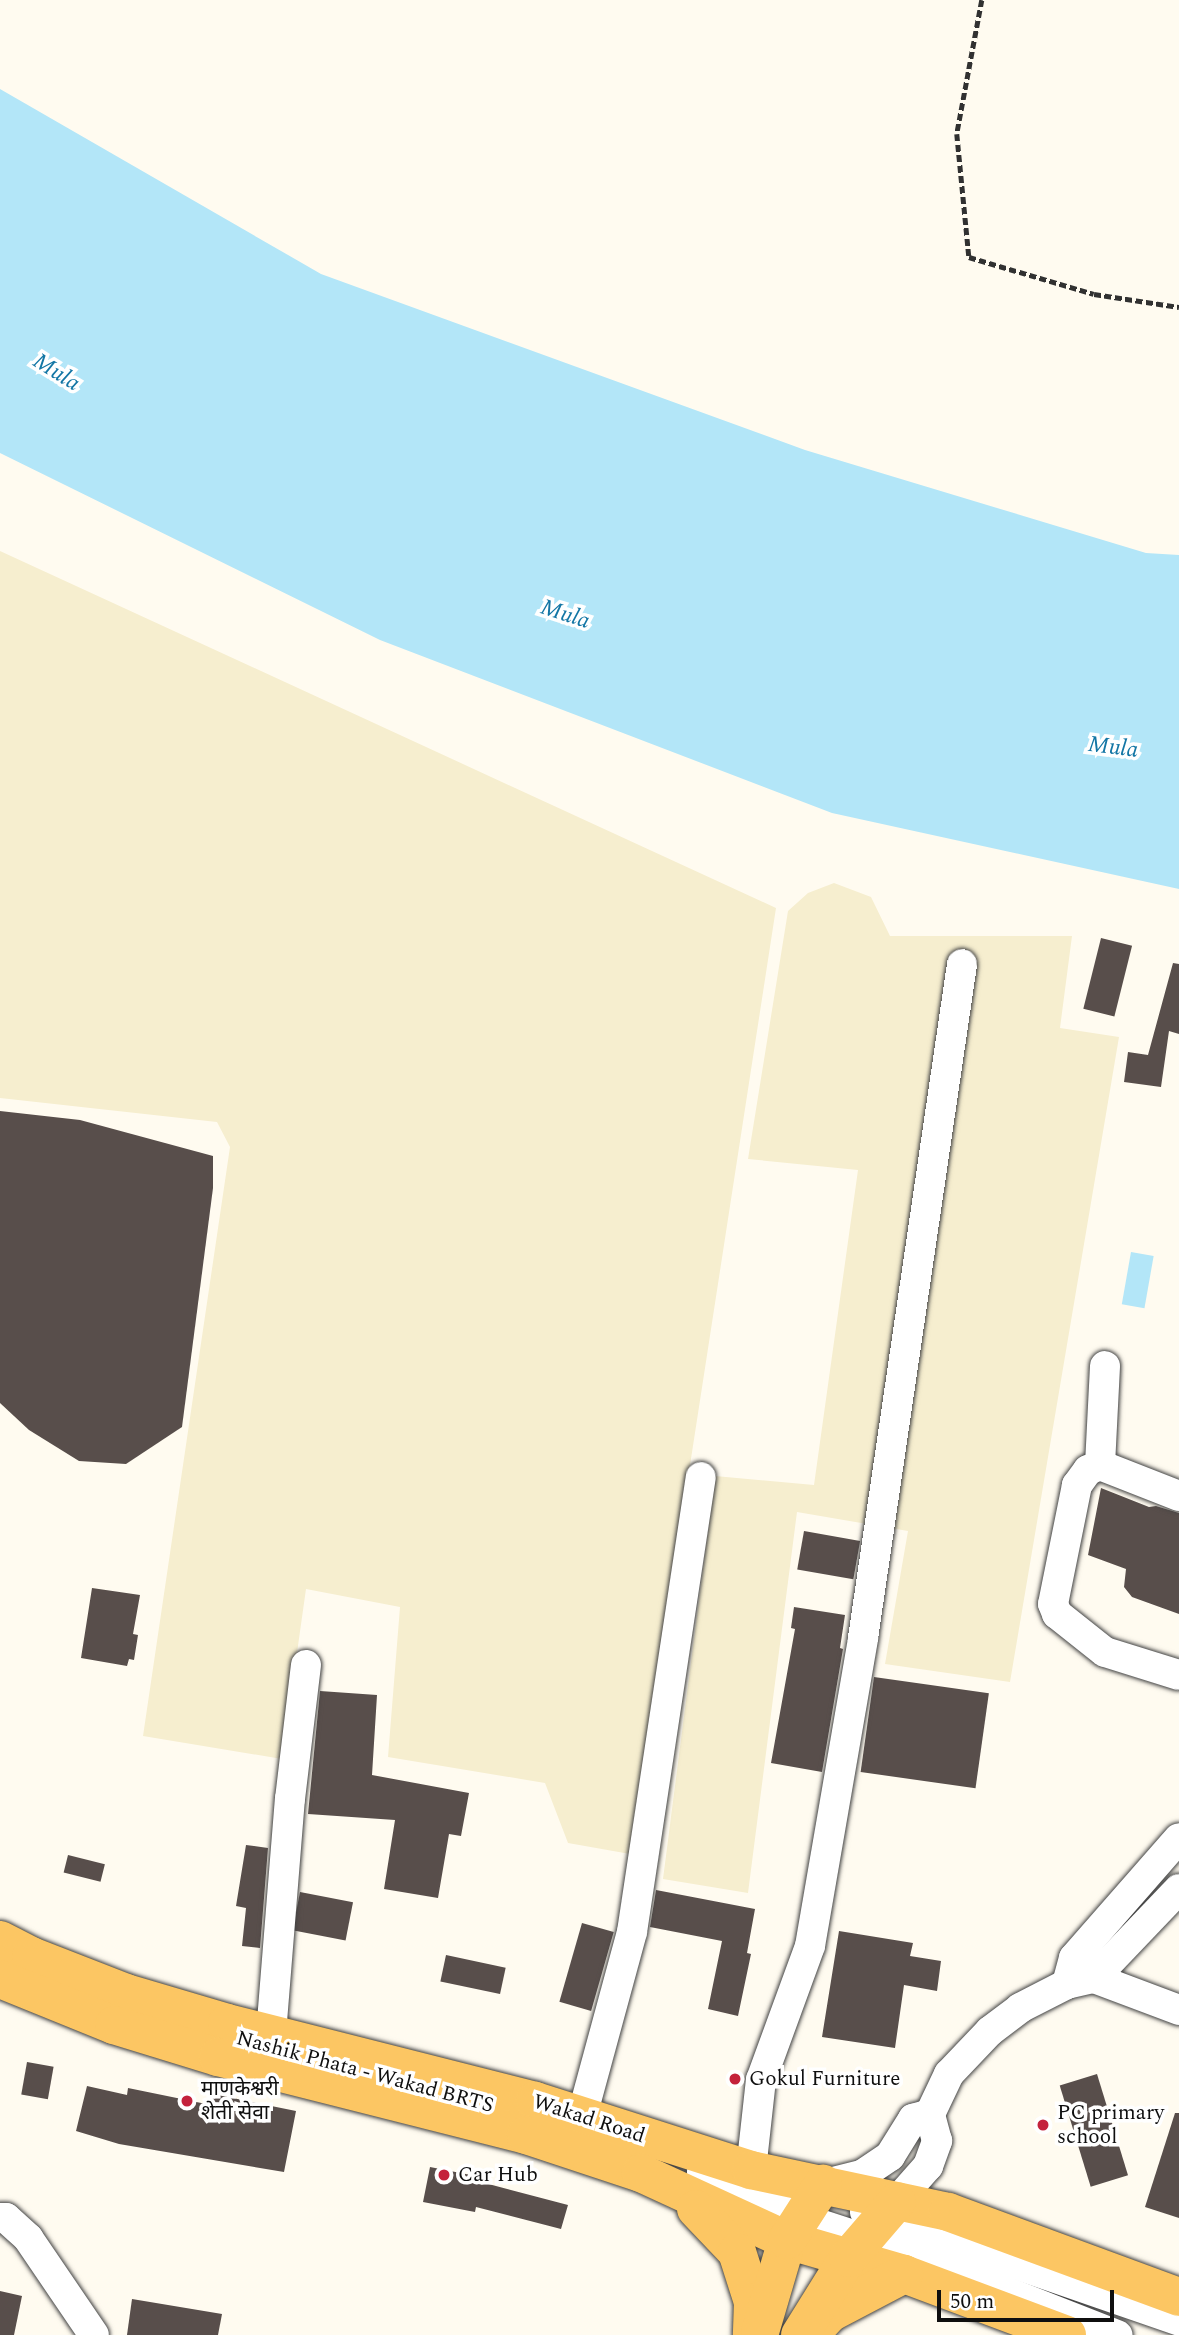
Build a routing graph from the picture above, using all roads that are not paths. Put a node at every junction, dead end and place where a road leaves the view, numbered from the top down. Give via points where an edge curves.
1 (962, 964) dead end
2 (1105, 1366) dead end
3 (1100, 1465) junction
4 (701, 1477) dead end
5 (1179, 1496) edge
6 (306, 1665) dead end
7 (1179, 1675) edge
8 (1176, 1849) edge
9 (1179, 1889) edge
10 (0, 1940) edge
11 (0, 1957) edge
12 (0, 1979) edge
13 (1081, 1981) junction
14 (1179, 2010) edge
15 (271, 2034) junction
16 (930, 2115) junction
17 (582, 2116) junction
18 (641, 2173) junction
19 (741, 2176) junction
20 (807, 2209) junction
21 (0, 2218) edge
22 (874, 2229) junction
23 (904, 2274) junction
24 (1179, 2297) edge
25 (1179, 2321) edge
26 (94, 2335) edge
27 (752, 2335) edge
28 (759, 2335) edge
29 (800, 2335) edge
30 (810, 2335) edge
31 (1067, 2335) edge
32 (1117, 2335) edge

1 - 19 street via 863,1638 810,1945 761,2080
2 - 3 street
3 - 5 street
3 - 7 street via 1088,1470 1077,1485 1053,1604 1057,1614 1105,1652
4 - 17 street via 632,1932
6 - 15 street
8 - 13 street via 1074,1958
9 - 13 street
10 - 15 main road, Wakad Road via 126,1993
11 - 19 street, Nashik Phata - Wakad BRTS via 54,1984 281,2052 564,2123
12 - 18 main road, Wakad Road via 114,2025 218,2057 526,2135
13 - 14 street
13 - 16 street via 1020,2008 990,2031 949,2074
15 - 17 main road, Wakad Road
16 - 20 street via 913,2119 890,2156
16 - 22 street via 937,2141 928,2166
17 - 19 main road, Wakad Road
18 - 20 main road, Wakad Road
18 - 27 main road via 691,2204 737,2252 753,2302
19 - 20 main road, Wakad Road
20 - 22 main road, Wakad Road
20 - 22 main road, Wakad Road
20 - 28 main road
21 - 26 street via 28,2238
22 - 23 main road, Wakad Road
22 - 24 main road, Wakad Road via 948,2212
22 - 25 street
22 - 29 main road
22 - 32 street via 908,2253
23 - 30 main road via 830,2313
23 - 31 main road, Wakad Road

